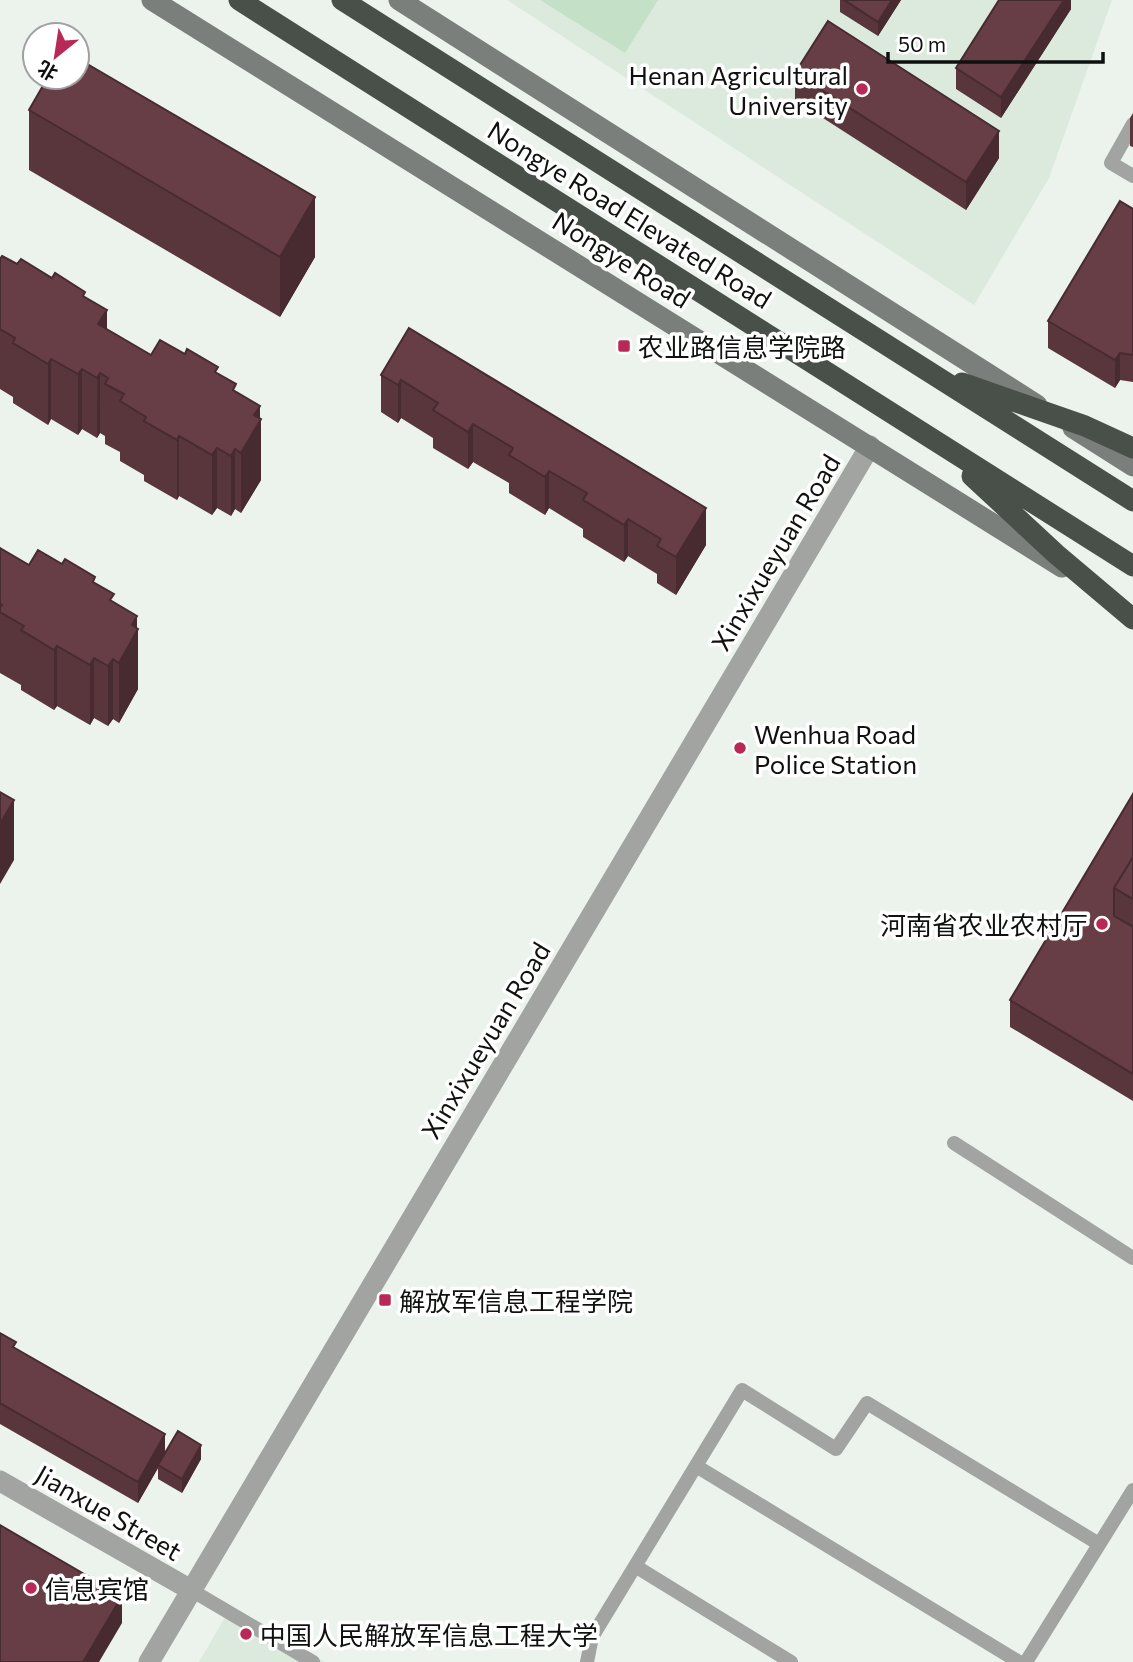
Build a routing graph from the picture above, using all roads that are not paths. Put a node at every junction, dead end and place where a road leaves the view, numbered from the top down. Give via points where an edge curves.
1 (152, 0) edge
2 (239, 0) edge
3 (342, 0) edge
4 (399, 0) edge
5 (1133, 124) edge
6 (1133, 176) edge
7 (927, 370) junction
8 (932, 439) junction
9 (870, 446) junction
10 (1133, 448) edge
11 (1133, 466) edge
12 (1133, 501) edge
13 (1133, 566) edge
14 (1133, 612) edge
15 (1133, 619) edge
16 (954, 1143) dead end
17 (1133, 1258) edge
18 (696, 1466) junction
19 (0, 1481) edge
20 (1133, 1490) edge
21 (1099, 1544) junction
22 (635, 1566) junction
23 (191, 1590) junction
24 (149, 1662) edge
25 (313, 1662) edge
26 (587, 1662) edge
27 (791, 1662) edge
28 (1019, 1662) edge
29 (1026, 1662) edge

1 - 9 street, Nongye Road
2 - 8 highway, Nongye Road Elevated Road
3 - 7 highway, Nongye Road Elevated Road
4 - 11 street
5 - 6 lane via 1111,163
7 - 10 highway via 1085,426
7 - 12 highway, Nongye Road Elevated Road
8 - 13 highway, Nongye Road Elevated Road
8 - 15 highway
9 - 14 street, Nongye Road
9 - 23 street, Xinxixueyuan Road
16 - 17 lane
18 - 21 lane via 742,1390 836,1449 867,1403
18 - 22 lane
18 - 28 lane
19 - 23 street, Jianxue Street
20 - 21 lane
21 - 29 lane
22 - 26 lane via 592,1637
22 - 27 lane
23 - 24 street, Xinxixueyuan Road
23 - 25 lane

